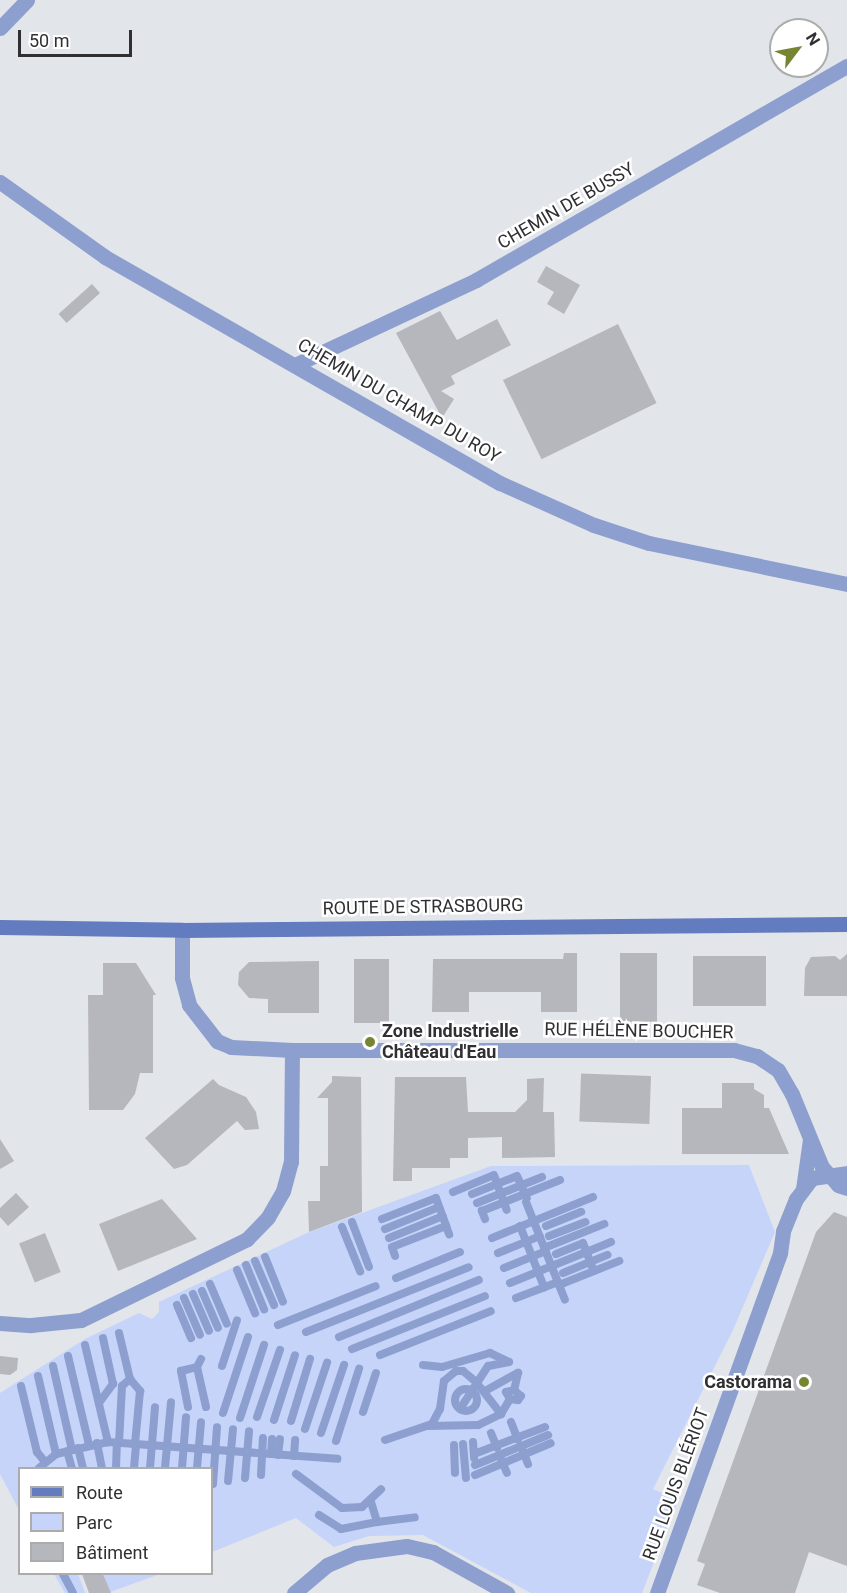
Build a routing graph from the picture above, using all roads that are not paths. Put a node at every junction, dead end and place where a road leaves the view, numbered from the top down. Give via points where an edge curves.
1 (27, 0) edge
2 (0, 28) edge
3 (847, 66) edge
4 (0, 182) edge
5 (297, 364) junction
6 (847, 584) edge
7 (847, 924) edge
8 (0, 927) edge
9 (182, 930) junction
10 (292, 1050) junction
11 (810, 1139) junction
12 (847, 1172) edge
13 (827, 1173) junction
14 (542, 1177) dead end
15 (560, 1180) dead end
16 (497, 1184) junction
17 (521, 1185) junction
18 (847, 1188) edge
19 (803, 1189) junction
20 (453, 1192) dead end
21 (501, 1193) junction
22 (472, 1194) dead end
23 (593, 1197) dead end
24 (526, 1199) junction
25 (477, 1203) dead end
26 (578, 1203) junction
27 (506, 1206) junction
28 (439, 1207) junction
29 (408, 1209) junction
30 (581, 1212) junction
31 (443, 1216) junction
32 (412, 1218) junction
33 (382, 1219) dead end
34 (485, 1219) dead end
35 (533, 1221) junction
36 (352, 1222) dead end
37 (585, 1222) junction
38 (604, 1224) dead end
39 (520, 1226) junction
40 (546, 1226) dead end
41 (342, 1227) dead end
42 (416, 1227) junction
43 (385, 1229) dead end
44 (588, 1230) junction
45 (419, 1236) junction
46 (540, 1236) junction
47 (549, 1236) dead end
48 (389, 1238) dead end
49 (492, 1238) dead end
50 (526, 1242) junction
51 (611, 1242) dead end
52 (423, 1245) dead end
53 (545, 1250) junction
54 (460, 1252) dead end
55 (498, 1252) dead end
56 (586, 1253) junction
57 (556, 1254) dead end
58 (607, 1255) dead end
59 (395, 1256) dead end
60 (532, 1256) junction
61 (265, 1257) dead end
62 (255, 1261) dead end
63 (619, 1261) dead end
64 (590, 1262) junction
65 (246, 1265) dead end
66 (369, 1267) dead end
67 (469, 1267) dead end
68 (552, 1267) junction
69 (504, 1268) dead end
70 (237, 1270) dead end
71 (360, 1271) dead end
72 (594, 1271) junction
73 (538, 1272) junction
74 (563, 1273) dead end
75 (396, 1278) dead end
76 (479, 1280) dead end
77 (510, 1283) dead end
78 (210, 1284) dead end
79 (559, 1284) junction
80 (376, 1287) dead end
81 (544, 1287) junction
82 (485, 1296) dead end
83 (184, 1298) dead end
84 (516, 1298) dead end
85 (565, 1300) dead end
86 (283, 1302) dead end
87 (177, 1305) dead end
88 (274, 1305) dead end
89 (264, 1309) dead end
90 (491, 1311) dead end
91 (255, 1313) dead end
92 (237, 1320) dead end
93 (0, 1323) edge
94 (227, 1324) dead end
95 (278, 1325) dead end
96 (218, 1328) dead end
97 (209, 1331) dead end
98 (306, 1332) dead end
99 (119, 1333) dead end
100 (200, 1335) dead end
101 (248, 1337) dead end
102 (339, 1337) dead end
103 (103, 1338) dead end
104 (191, 1338) dead end
105 (85, 1345) dead end
106 (264, 1345) dead end
107 (352, 1349) dead end
108 (280, 1350) dead end
109 (295, 1355) dead end
110 (380, 1355) dead end
111 (475, 1355) junction
112 (68, 1356) dead end
113 (310, 1359) dead end
114 (509, 1362) junction
115 (327, 1363) dead end
116 (344, 1365) dead end
117 (423, 1365) dead end
118 (53, 1366) dead end
119 (222, 1366) dead end
120 (488, 1366) junction
121 (358, 1369) dead end
122 (376, 1373) dead end
123 (518, 1373) junction
124 (38, 1376) dead end
125 (130, 1378) junction
126 (476, 1382) junction
127 (21, 1386) dead end
128 (485, 1391) junction
129 (171, 1402) dead end
130 (99, 1403) junction
131 (154, 1407) dead end
132 (188, 1407) dead end
133 (206, 1407) dead end
134 (460, 1409) dead end
135 (363, 1412) dead end
136 (223, 1413) dead end
137 (501, 1414) junction
138 (186, 1417) dead end
139 (240, 1418) dead end
140 (257, 1418) dead end
141 (274, 1420) dead end
142 (291, 1421) dead end
143 (201, 1422) dead end
144 (511, 1422) dead end
145 (428, 1426) junction
146 (217, 1427) dead end
147 (544, 1427) dead end
148 (233, 1429) dead end
149 (305, 1429) dead end
150 (249, 1431) dead end
151 (321, 1433) dead end
152 (491, 1433) dead end
153 (517, 1437) junction
154 (263, 1438) dead end
155 (276, 1439) dead end
156 (550, 1439) dead end
157 (295, 1440) dead end
158 (385, 1440) dead end
159 (336, 1441) dead end
160 (108, 1442) junction
161 (473, 1442) dead end
162 (118, 1443) junction
163 (93, 1444) junction
164 (136, 1444) junction
165 (152, 1446) junction
166 (496, 1446) junction
167 (167, 1447) junction
168 (183, 1448) junction
169 (72, 1449) junction
170 (199, 1449) junction
171 (215, 1450) junction
172 (522, 1450) junction
173 (231, 1451) junction
174 (247, 1452) junction
175 (57, 1454) junction
176 (270, 1454) junction
177 (474, 1454) junction
178 (499, 1455) junction
179 (294, 1456) junction
180 (337, 1459) dead end
181 (45, 1462) junction
182 (502, 1463) junction
183 (528, 1464) dead end
184 (475, 1465) junction
185 (40, 1467) edge
186 (72, 1467) edge
187 (82, 1467) edge
188 (102, 1467) edge
189 (116, 1467) edge
190 (134, 1467) edge
191 (150, 1467) edge
192 (165, 1467) edge
193 (182, 1467) edge
194 (197, 1467) edge
195 (455, 1473) dead end
196 (507, 1473) dead end
197 (297, 1474) dead end
198 (261, 1475) dead end
199 (245, 1478) dead end
200 (465, 1478) dead end
201 (228, 1481) dead end
202 (213, 1484) dead end
203 (381, 1489) dead end
204 (371, 1502) junction
205 (320, 1515) dead end
206 (415, 1516) dead end
207 (377, 1522) junction
208 (64, 1575) edge
209 (73, 1593) edge
210 (294, 1593) edge
211 (507, 1593) edge
212 (657, 1593) edge

1 - 2 street
3 - 5 street, CHEMIN DE BUSSY via 476,280
4 - 5 street, CHEMIN DU CHAMP DU ROY via 105,257
5 - 6 street, CHEMIN DU CHAMP DU ROY via 384,420 489,477 594,525 649,543
7 - 9 main road, ROUTE DE STRASBOURG
8 - 9 main road, ROUTE DE STRASBOURG
9 - 10 street, RUE HÉLÈNE BOUCHER via 182,978 189,1005 202,1025 217,1041 231,1047
10 - 11 street, RUE HÉLÈNE BOUCHER via 735,1050 757,1056 778,1070
10 - 93 street via 291,1162 273,1209 247,1239 81,1320 31,1325
11 - 12 street via 832,1164
11 - 13 street
11 - 19 street
12 - 13 street
13 - 18 street
13 - 19 street via 812,1178
14 - 17 lane
15 - 24 lane
16 - 17 lane via 518,1176
16 - 20 lane via 494,1175
16 - 21 lane
16 - 22 lane
17 - 21 lane
17 - 24 lane
19 - 212 street, RUE LOUIS BLÉRIOT via 783,1231 780,1253
21 - 25 lane
21 - 27 lane
23 - 26 lane
24 - 27 lane
24 - 35 lane
26 - 30 lane
26 - 35 lane
27 - 34 lane via 482,1211
28 - 29 lane via 436,1198
28 - 31 lane
28 - 32 lane
29 - 32 lane
29 - 33 lane
30 - 37 lane
30 - 40 lane
31 - 42 lane
31 - 45 lane via 448,1230
32 - 42 lane
32 - 43 lane
35 - 39 lane
35 - 46 lane
36 - 66 lane
37 - 44 lane
37 - 47 lane
38 - 44 lane
39 - 49 lane
39 - 50 lane
41 - 71 lane
42 - 45 lane
42 - 48 lane
44 - 53 lane
45 - 52 lane
45 - 59 lane via 392,1247
46 - 50 lane
46 - 53 lane
50 - 55 lane
50 - 60 lane
51 - 56 lane
53 - 60 lane
53 - 68 lane
54 - 75 lane
56 - 57 lane via 583,1244
56 - 64 lane
56 - 68 lane
58 - 64 lane
60 - 69 lane
60 - 73 lane
61 - 86 lane
62 - 88 lane
63 - 72 lane
64 - 72 lane
64 - 74 lane
65 - 89 lane
67 - 98 lane
68 - 73 lane
68 - 79 lane
70 - 91 lane
72 - 79 lane
73 - 77 lane
73 - 81 lane
76 - 102 lane
78 - 94 lane
79 - 81 lane
79 - 85 lane
80 - 95 lane
81 - 84 lane
82 - 107 lane
83 - 100 lane
87 - 104 lane
90 - 110 lane
92 - 119 lane
96 - 97 lane via 198,1292
99 - 125 lane
101 - 136 lane
103 - 130 lane via 113,1383
105 - 130 lane
106 - 139 lane
108 - 140 lane
109 - 141 lane
111 - 114 lane via 490,1353
111 - 117 lane via 442,1367
111 - 120 lane
112 - 163 lane
113 - 142 lane
114 - 120 lane
114 - 123 lane
115 - 149 lane
116 - 151 lane
118 - 169 lane
120 - 126 lane
121 - 159 lane
122 - 135 lane
123 - 128 lane
123 - 137 lane via 514,1390 506,1392 510,1399
124 - 175 lane
125 - 162 lane via 122,1386
125 - 164 lane via 140,1391
126 - 128 lane
126 - 134 lane
126 - 145 lane via 464,1371 446,1377 440,1409
127 - 181 lane via 37,1452
128 - 137 lane
129 - 167 lane
130 - 160 lane
131 - 165 lane
132 - 133 lane via 181,1371 199,1363
137 - 145 lane via 478,1425
138 - 168 lane
143 - 170 lane
144 - 153 lane
145 - 158 lane
146 - 171 lane
147 - 153 lane
148 - 173 lane
150 - 174 lane
152 - 166 lane
153 - 166 lane
153 - 172 lane
154 - 176 lane
155 - 176 lane
156 - 172 lane
157 - 179 lane
160 - 162 lane
160 - 163 lane
161 - 177 lane
162 - 164 lane
162 - 189 lane
163 - 169 lane
163 - 188 lane
164 - 165 lane
164 - 190 lane
165 - 167 lane
165 - 191 lane
166 - 177 lane
166 - 178 lane
167 - 168 lane
167 - 192 lane
168 - 170 lane
168 - 193 lane
169 - 175 lane
169 - 186 lane
169 - 187 lane
170 - 171 lane
170 - 194 lane
171 - 173 lane
171 - 202 lane
172 - 178 lane
172 - 182 lane
172 - 183 lane
173 - 174 lane
173 - 201 lane
174 - 176 lane
174 - 199 lane
175 - 181 lane
176 - 179 lane
176 - 198 lane
177 - 184 lane
178 - 182 lane
178 - 184 lane
179 - 180 lane
181 - 185 lane
182 - 184 lane via 476,1478
182 - 196 lane
195 - 200 lane via 459,1445
197 - 204 lane via 342,1508
203 - 204 lane
204 - 207 lane
205 - 207 lane via 341,1530
206 - 207 lane
208 - 209 lane
210 - 211 street via 327,1565 355,1553 407,1546 433,1552

